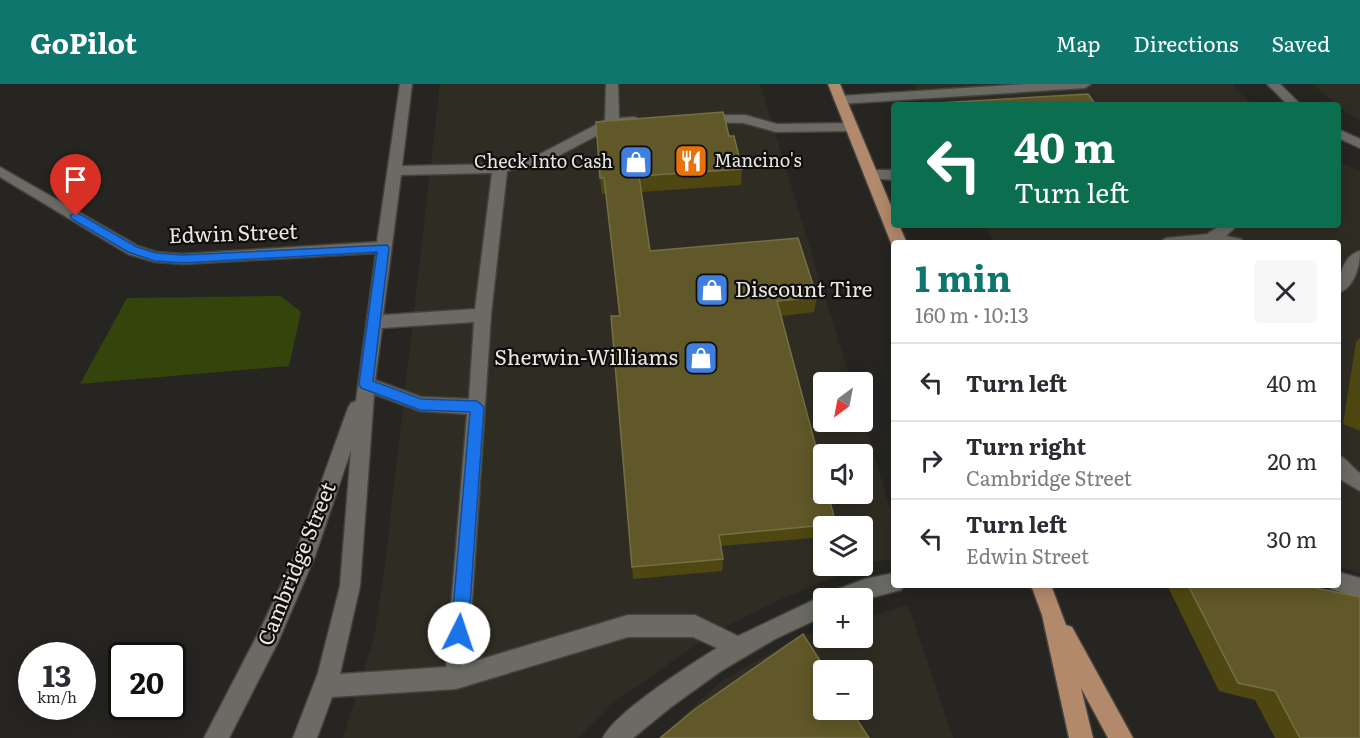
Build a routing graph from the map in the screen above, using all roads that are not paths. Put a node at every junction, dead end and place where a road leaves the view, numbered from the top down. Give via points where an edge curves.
1 (406, 84) edge
2 (612, 84) edge
3 (834, 84) edge
4 (1085, 84) edge
5 (1273, 84) edge
6 (840, 100) junction
7 (1292, 102) edge
8 (692, 119) edge
9 (646, 121) edge
10 (612, 122) junction
11 (851, 127) junction
12 (1341, 134) edge
13 (1360, 144) edge
14 (500, 168) junction
15 (0, 171) edge
16 (394, 171) junction
17 (871, 175) junction
18 (891, 175) edge
19 (891, 224) edge
20 (1227, 228) edge
21 (1211, 239) junction
22 (1200, 240) edge
23 (1217, 240) edge
24 (383, 248) junction
25 (1360, 256) edge
26 (1341, 283) edge
27 (483, 315) junction
28 (374, 322) junction
29 (366, 384) junction
30 (477, 407) junction
31 (1341, 467) edge
32 (1360, 483) edge
33 (1341, 583) edge
34 (891, 584) edge
35 (870, 588) edge
36 (1042, 588) edge
37 (1360, 588) edge
38 (813, 609) edge
39 (1053, 615) junction
40 (737, 647) junction
41 (456, 678) junction
42 (324, 686) junction
43 (216, 738) edge
44 (305, 738) edge
45 (615, 738) edge
46 (1082, 738) edge
47 (1121, 738) edge

1 - 16 street, Cambridge Street
2 - 10 street
3 - 6 main road
4 - 6 street
5 - 7 street
6 - 11 main road
8 - 11 street via 745,119 776,128
9 - 10 street
10 - 14 street via 540,160
11 - 17 main road
12 - 13 street
14 - 16 street
14 - 27 street
15 - 24 street, Edwin Street via 133,250 155,257 183,259
16 - 24 street, Cambridge Street
17 - 18 street
17 - 19 main road
20 - 21 street
21 - 22 street
21 - 23 street
24 - 28 street, Cambridge Street
25 - 26 street
27 - 28 street
27 - 30 street
28 - 29 street, Cambridge Street
29 - 30 street via 420,404
29 - 42 street, Cambridge Street via 350,586
29 - 43 street, Cambridge Street via 305,556
30 - 41 street
31 - 32 street
33 - 37 street
34 - 35 street
36 - 39 main road
38 - 40 street
39 - 46 main road
39 - 47 main road
40 - 41 street via 695,626 628,626
40 - 45 street via 660,699
41 - 42 street
42 - 44 street, Cambridge Street

